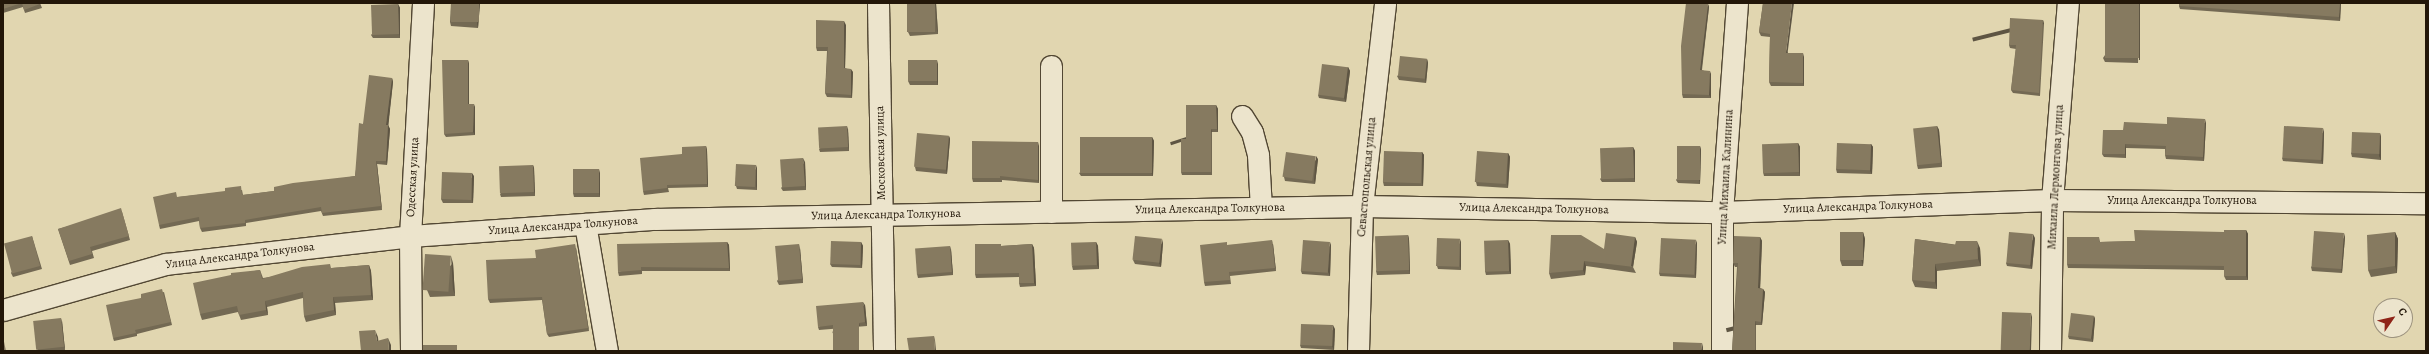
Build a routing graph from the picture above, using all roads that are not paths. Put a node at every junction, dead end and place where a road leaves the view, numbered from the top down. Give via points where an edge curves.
1 (423, 3) edge
2 (878, 3) edge
3 (1386, 3) edge
4 (1737, 3) edge
5 (2068, 3) edge
6 (1051, 66) dead end
7 (1242, 116) dead end
8 (2052, 200) junction
9 (2426, 203) edge
10 (1362, 206) junction
11 (1261, 208) junction
12 (1051, 212) junction
13 (1722, 212) junction
14 (882, 215) junction
15 (585, 224) junction
16 (410, 236) junction
17 (3, 310) edge
18 (411, 351) edge
19 (607, 351) edge
20 (884, 351) edge
21 (1358, 351) edge
22 (1722, 351) edge
23 (2050, 351) edge

1 - 16 street, Одесская улица
2 - 14 street, Московская улица
3 - 10 street, Севастопольская улица
4 - 13 street, Улица Михаила Калинина
5 - 8 street, Михаила Лермонтова улица
6 - 12 street
7 - 11 street via 1252,132 1258,155
8 - 9 street, Улица Александра Толкунова
8 - 13 street, Улица Александра Толкунова
8 - 23 street, Михаила Лермонтова улица
10 - 11 street, Улица Александра Толкунова
10 - 13 street, Улица Александра Толкунова
10 - 21 street, Севастопольская улица
11 - 12 street, Улица Александра Толкунова
12 - 14 street, Улица Александра Толкунова
13 - 22 street, Улица Михаила Калинина
14 - 15 street, Улица Александра Толкунова via 655,219
14 - 20 street, Московская улица
15 - 16 street, Улица Александра Толкунова
15 - 19 street
16 - 17 street, Улица Александра Толкунова via 166,264
16 - 18 street, Одесская улица

